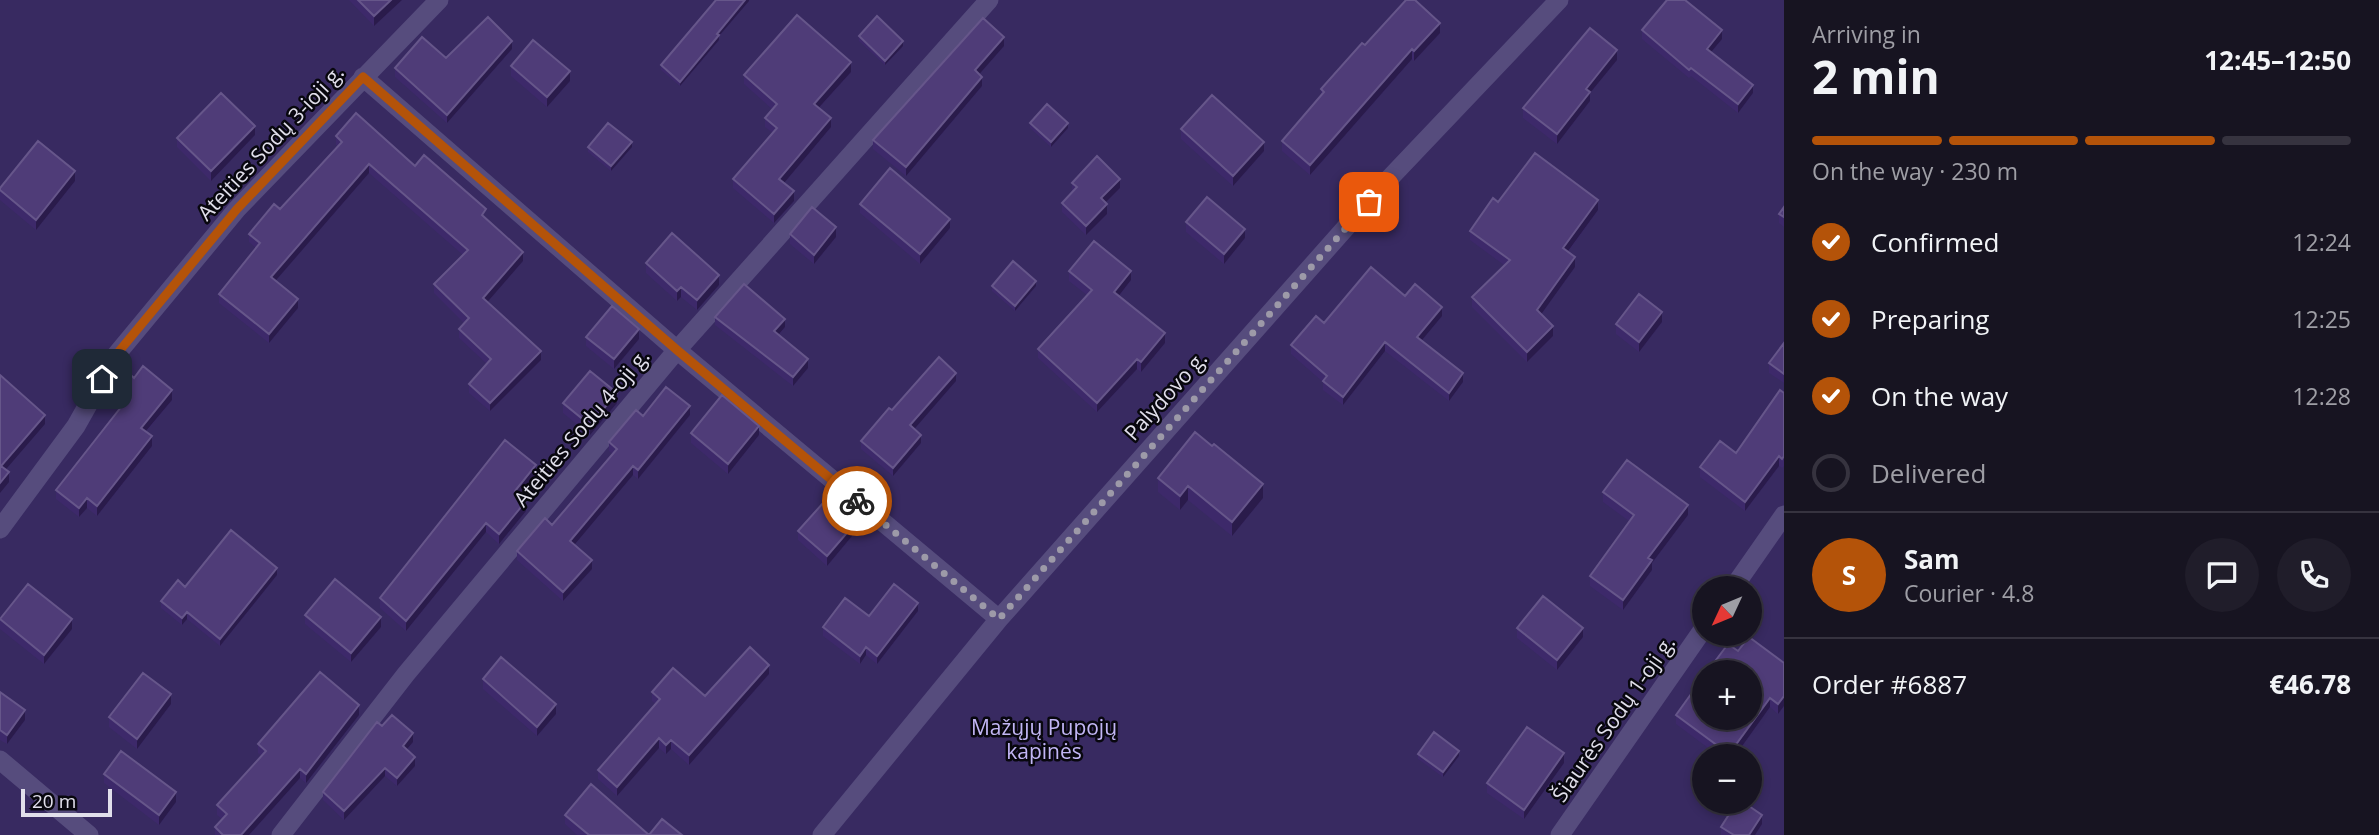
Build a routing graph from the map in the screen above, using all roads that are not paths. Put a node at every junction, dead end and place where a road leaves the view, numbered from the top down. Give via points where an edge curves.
1 (439, 0) edge
2 (989, 0) edge
3 (1559, 0) edge
4 (363, 77) junction
5 (677, 350) junction
6 (1784, 515) edge
7 (0, 529) edge
8 (1741, 576) edge
9 (999, 619) junction
10 (1692, 645) edge
11 (0, 760) edge
12 (89, 835) edge
13 (281, 835) edge
14 (822, 835) edge
15 (1560, 835) edge

1 - 4 street, Ateities Sodų 3-ioji g.
2 - 5 street, Ateities Sodų 4-oji g.
3 - 9 street, Palydovo g. via 1387,181
4 - 5 street
4 - 7 street, Ateities Sodų 3-ioji g. via 237,209 116,355 76,426
5 - 9 street
5 - 13 street, Ateities Sodų 4-oji g. via 406,674
6 - 8 street
9 - 14 street, Palydovo g.
10 - 15 street, Šiaurės Sodų 1-oji g.
11 - 12 street

